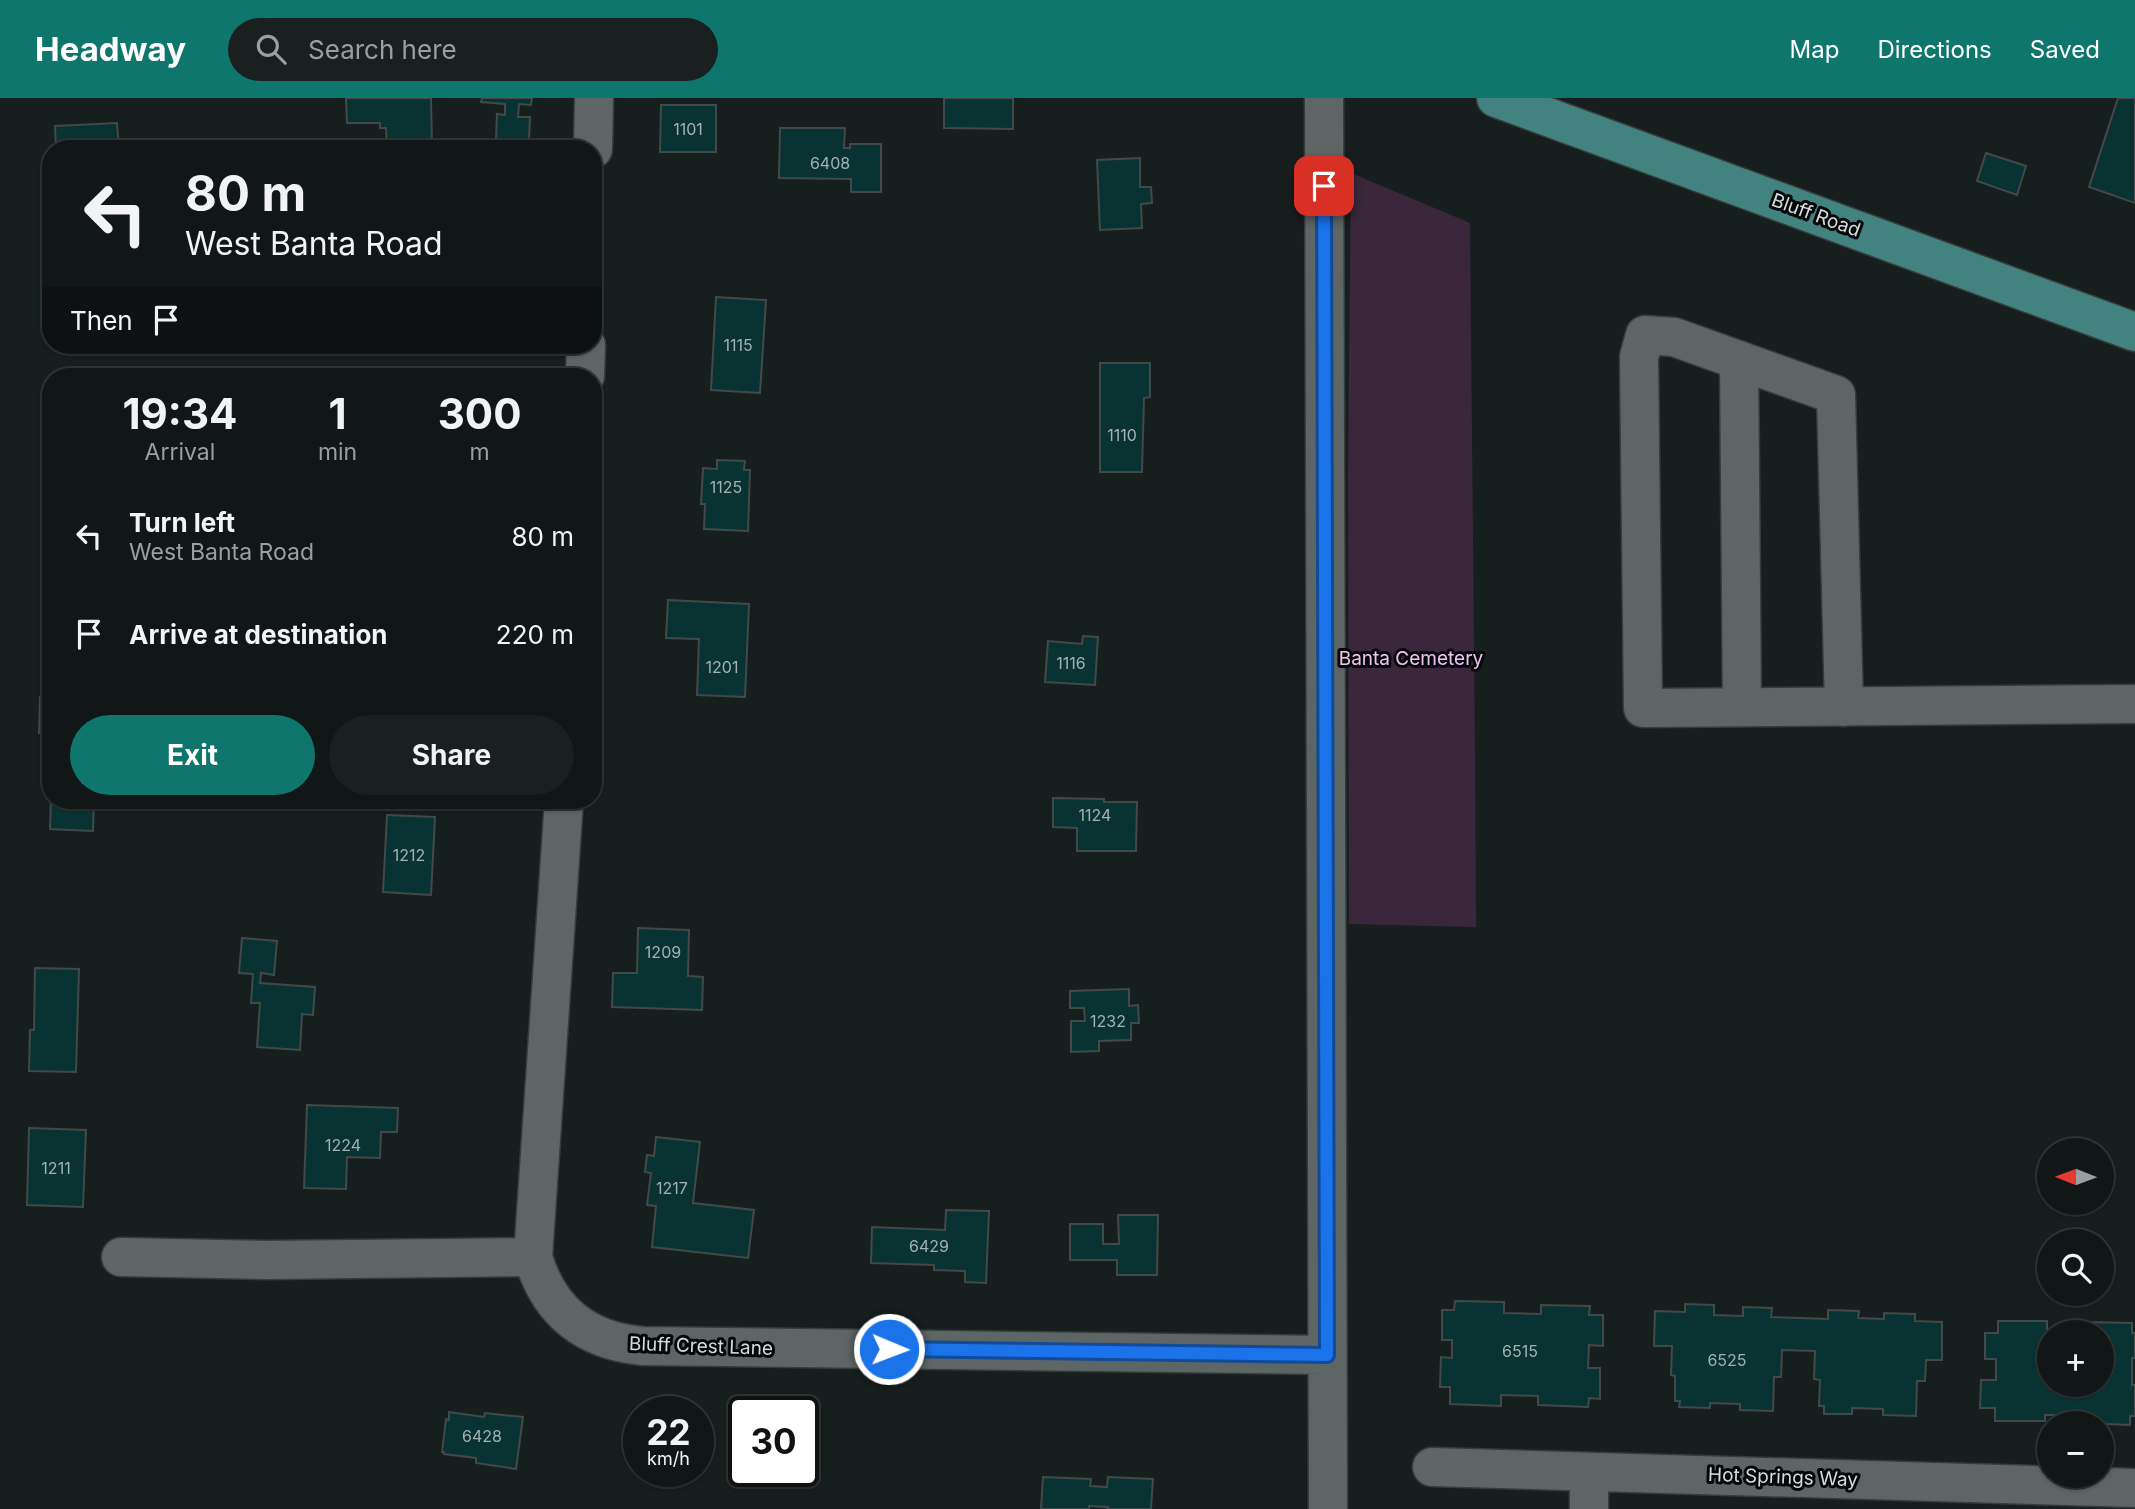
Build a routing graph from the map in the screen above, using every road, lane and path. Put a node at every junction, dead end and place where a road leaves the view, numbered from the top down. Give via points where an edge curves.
1 (594, 98) edge
2 (1324, 98) edge
3 (1496, 98) edge
4 (593, 140) edge
5 (2135, 332) edge
6 (1739, 360) junction
7 (2135, 704) edge
8 (1742, 707) junction
9 (1844, 707) junction
10 (563, 809) edge
11 (121, 1257) dead end
12 (533, 1257) junction
13 (1327, 1355) junction
14 (1432, 1467) dead end
15 (2135, 1488) edge
16 (1589, 1490) edge
17 (1996, 1496) edge
18 (1328, 1509) edge

1 - 4 street
2 - 13 street
3 - 5 main road, Bluff Road
6 - 8 street
6 - 8 street via 1674,337 1645,335 1639,357 1643,708
6 - 9 street via 1836,396
7 - 9 street
8 - 9 street
10 - 12 street, Bluff Crest Lane
11 - 12 street
12 - 13 street, Bluff Crest Lane via 545,1288 565,1314 593,1334 624,1345
13 - 18 street
14 - 16 street, Hot Springs Way
15 - 17 street, Hot Springs Way
16 - 17 street, Hot Springs Way

